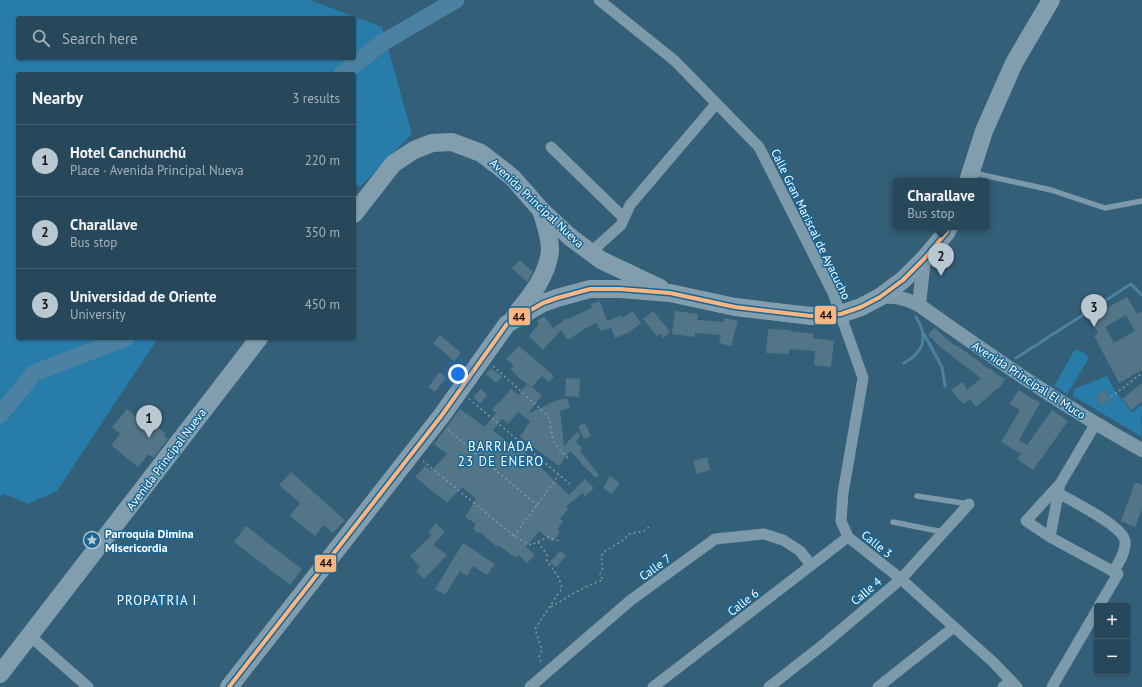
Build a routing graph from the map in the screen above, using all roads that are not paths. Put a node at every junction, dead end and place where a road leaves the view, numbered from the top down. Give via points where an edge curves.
1 (599, 0) edge
2 (1051, 0) edge
3 (716, 104) junction
4 (551, 147) dead end
5 (970, 177) edge
6 (989, 180) edge
7 (1142, 201) edge
8 (542, 210) junction
9 (356, 211) edge
10 (624, 218) junction
11 (948, 230) edge
12 (591, 252) junction
13 (924, 259) junction
14 (670, 293) junction
15 (880, 298) junction
16 (919, 305) junction
17 (841, 314) junction
18 (507, 324) junction
19 (256, 340) edge
20 (1096, 423) junction
21 (1142, 450) edge
22 (1059, 489) junction
23 (917, 496) dead end
24 (969, 504) joint
25 (893, 522) dead end
26 (943, 532) junction
27 (848, 537) junction
28 (1050, 537) junction
29 (811, 565) junction
30 (1113, 572) junction
31 (900, 579) junction
32 (1101, 603) edge
33 (1094, 615) edge
34 (954, 628) junction
35 (30, 636) junction
36 (0, 674) edge
37 (1010, 685) edge
38 (88, 687) edge
39 (229, 687) edge
40 (530, 687) edge
41 (653, 687) edge
42 (769, 687) edge
43 (878, 687) edge
44 (1052, 687) edge

1 - 3 street, Calle Gran Mariscal de Ayacucho via 675,61
2 - 5 highway via 1014,63 984,131
3 - 10 street via 630,205
3 - 17 street, Calle Gran Mariscal de Ayacucho via 759,148 833,293
4 - 10 street
6 - 7 lane via 1051,190 1105,208
8 - 9 highway, Avenida Principal Nueva via 512,177 482,153 452,142 432,143 414,150 393,164
8 - 12 highway, Avenida Principal Nueva via 570,237
8 - 18 highway via 550,249 548,261 537,286
10 - 12 street via 621,225
11 - 13 highway
12 - 14 highway, Avenida Principal Nueva via 601,260
13 - 15 highway
13 - 16 street
14 - 17 highway via 735,307 812,316
14 - 18 highway via 620,289 590,290 543,303
15 - 16 street, Avenida Principal El Muco via 894,296
15 - 17 highway
16 - 20 street, Avenida Principal El Muco via 1004,365
17 - 27 street, Calle 3 via 863,378 843,493 841,521
18 - 39 highway via 437,421
19 - 35 highway, Avenida Principal Nueva
20 - 21 street, Avenida Principal El Muco
20 - 22 street
22 - 28 street
22 - 28 street via 1026,521
22 - 30 street via 1109,522 1125,539 1121,559
23 - 24 lane
24 - 26 street, Calle 4
25 - 26 lane
26 - 31 street, Calle 4
27 - 29 street, Calle 6
27 - 31 street, Calle 3
28 - 30 street
29 - 40 street, Calle 7 via 800,551 783,540 764,534 715,538 631,600
29 - 41 street, Calle 6
30 - 32 street via 1118,574
31 - 34 street, Calle 3
31 - 42 street, Calle 4
33 - 44 street
34 - 37 street, Calle 3 via 993,662
34 - 43 street
35 - 36 highway, Avenida Principal Nueva
35 - 38 street

